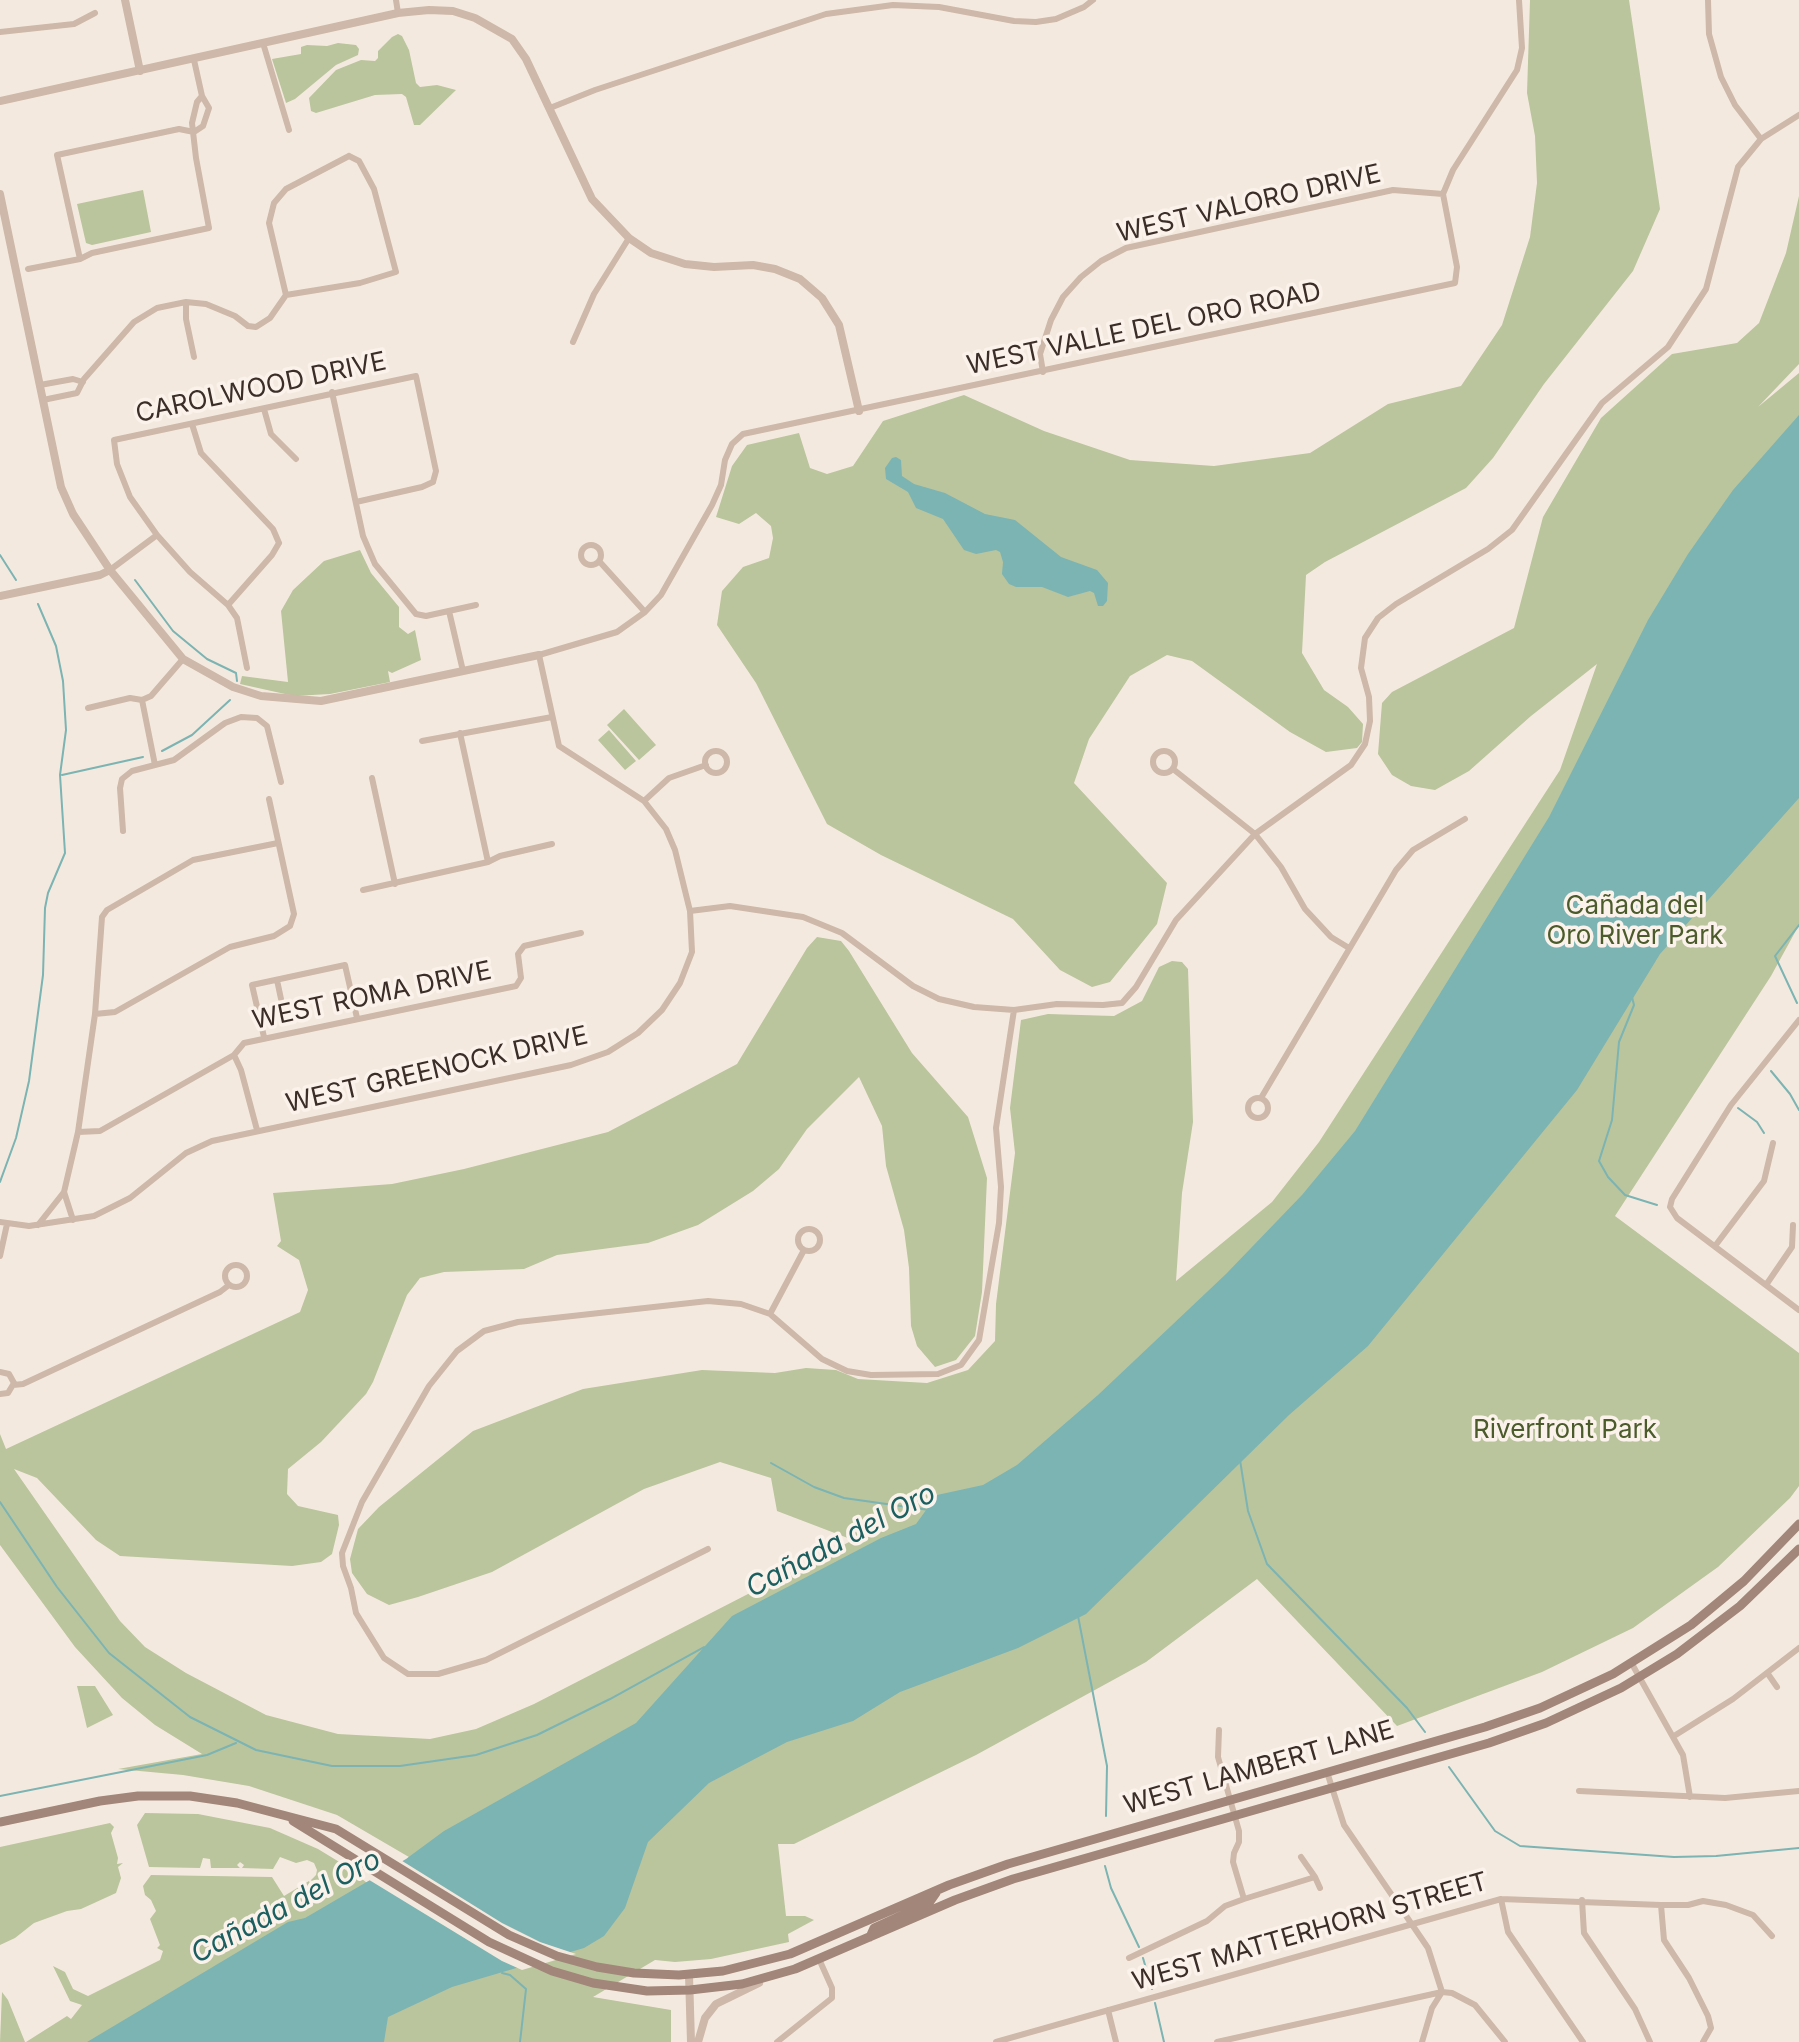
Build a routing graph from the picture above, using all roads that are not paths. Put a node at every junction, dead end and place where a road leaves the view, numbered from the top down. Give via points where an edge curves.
1 (125, 0) edge
2 (396, 0) edge
3 (1093, 0) edge
4 (1519, 0) edge
5 (1708, 0) edge
6 (95, 13) dead end
7 (398, 13) junction
8 (0, 32) edge
9 (258, 44) junction
10 (194, 60) junction
11 (140, 71) junction
12 (202, 96) junction
13 (0, 101) edge
14 (550, 108) junction
15 (1799, 115) edge
16 (289, 130) dead end
17 (194, 132) junction
18 (1761, 139) junction
19 (0, 194) edge
20 (1443, 194) junction
21 (629, 238) junction
22 (80, 259) junction
23 (28, 269) dead end
24 (286, 295) junction
25 (186, 302) junction
26 (573, 342) dead end
27 (194, 357) dead end
28 (1043, 372) junction
29 (83, 382) junction
30 (40, 385) junction
31 (332, 392) junction
32 (43, 400) junction
33 (264, 409) junction
34 (859, 411) junction
35 (192, 424) junction
36 (296, 459) dead end
37 (356, 502) junction
38 (157, 535) junction
39 (599, 561) dead end
40 (110, 570) junction
41 (0, 596) edge
42 (228, 605) junction
43 (476, 605) dead end
44 (449, 611) junction
45 (645, 612) junction
46 (539, 655) junction
47 (183, 659) junction
48 (247, 668) dead end
49 (463, 671) junction
50 (142, 700) junction
51 (88, 708) dead end
52 (552, 717) junction
53 (460, 733) junction
54 (422, 741) dead end
55 (155, 765) junction
56 (706, 765) dead end
57 (1173, 769) dead end
58 (372, 778) dead end
59 (281, 782) dead end
60 (269, 799) dead end
61 (644, 801) junction
62 (1465, 819) dead end
63 (123, 831) dead end
64 (1255, 834) junction
65 (278, 843) junction
66 (552, 844) dead end
67 (488, 862) junction
68 (395, 884) junction
69 (363, 890) dead end
70 (690, 911) junction
71 (581, 933) dead end
72 (1349, 948) junction
73 (277, 980) junction
74 (281, 999) dead end
75 (1014, 1010) junction
76 (95, 1014) junction
77 (357, 1018) junction
78 (1799, 1020) edge
79 (264, 1037) junction
80 (234, 1055) junction
81 (1261, 1098) dead end
82 (257, 1130) junction
83 (78, 1132) junction
84 (1773, 1143) dead end
85 (64, 1192) junction
86 (73, 1220) junction
87 (4, 1223) edge
88 (38, 1225) junction
89 (1793, 1225) dead end
90 (1715, 1246) junction
91 (804, 1250) dead end
92 (0, 1256) edge
93 (229, 1285) dead end
94 (1766, 1285) junction
95 (1799, 1310) edge
96 (770, 1314) junction
97 (0, 1372) edge
98 (13, 1385) junction
99 (0, 1394) edge
100 (1799, 1524) edge
101 (708, 1549) dead end
102 (1799, 1549) edge
103 (1799, 1648) edge
104 (1632, 1664) junction
105 (1768, 1674) junction
106 (1639, 1678) junction
107 (1777, 1687) dead end
108 (1219, 1730) dead end
109 (1674, 1736) junction
110 (1327, 1772) junction
111 (1332, 1788) junction
112 (1579, 1791) dead end
113 (1799, 1791) edge
114 (1690, 1797) junction
115 (1229, 1799) junction
116 (279, 1814) junction
117 (1234, 1815) junction
118 (0, 1822) edge
119 (1301, 1857) dead end
120 (1315, 1877) junction
121 (1320, 1888) dead end
122 (938, 1890) junction
123 (1244, 1899) junction
124 (1501, 1899) junction
125 (1582, 1900) junction
126 (1661, 1905) junction
127 (1413, 1925) junction
128 (1772, 1936) dead end
129 (870, 1937) junction
130 (1129, 1958) dead end
131 (819, 1959) junction
132 (779, 1974) junction
133 (684, 1975) junction
134 (690, 1990) junction
135 (1442, 1992) junction
136 (1108, 2010) junction
137 (691, 2042) edge
138 (698, 2042) edge
139 (777, 2042) edge
140 (996, 2042) edge
141 (1116, 2042) edge
142 (1217, 2042) edge
143 (1422, 2042) edge
144 (1505, 2042) edge
145 (1583, 2042) edge
146 (1650, 2042) edge
147 (1703, 2042) edge

1 - 11 street
2 - 7 street
3 - 14 street via 1056,19 1036,22 893,5 826,14
4 - 20 street via 1522,48 1517,70
5 - 18 street via 1709,34 1721,77
6 - 8 street via 74,24
7 - 9 street
7 - 14 street via 453,11 512,39
9 - 10 street
9 - 16 street
10 - 11 street
10 - 12 street
11 - 13 street
12 - 17 street
12 - 17 street via 209,108 203,126
14 - 21 street via 592,199
15 - 18 street
17 - 22 street via 209,228
17 - 22 street via 179,129 57,155
18 - 64 street via 1738,167 1706,289 1668,347 1602,403 1512,530 1378,618 1365,638 1361,668 1369,697 1365,744 1351,765
19 - 30 street, WEST VALLE DEL ORO ROAD
20 - 28 street, WEST VALORO DRIVE via 1393,190 1126,248 1101,261 1063,297 1040,354
20 - 28 street, WEST VALLE DEL ORO ROAD via 1457,267 1455,283
21 - 26 street via 599,284
21 - 34 street via 673,261 764,266 787,272 813,289 839,325
22 - 23 street
24 - 24 street via 396,272 374,189 355,158 343,158 286,189 274,203 269,223
24 - 25 street via 270,318 256,327 216,307
25 - 27 street
25 - 29 street via 157,308 134,322
28 - 34 street, WEST VALLE DEL ORO ROAD
29 - 30 street
29 - 32 street via 77,393
30 - 32 street, WEST VALLE DEL ORO ROAD
31 - 33 street, CAROLWOOD DRIVE
31 - 37 street
31 - 37 street, CAROLWOOD DRIVE via 416,376 435,483
32 - 40 street, WEST VALLE DEL ORO ROAD via 61,487
33 - 35 street, CAROLWOOD DRIVE
33 - 36 street via 271,434
34 - 45 street, WEST VALLE DEL ORO ROAD via 743,434 732,444 712,505 661,595
35 - 38 street, CAROLWOOD DRIVE via 114,440 130,497
35 - 42 street via 201,453 281,543
37 - 44 street via 375,564 410,610 417,617
38 - 40 street
38 - 42 street
39 - 45 street
40 - 41 street
40 - 47 street, WEST VALLE DEL ORO ROAD
42 - 48 street via 241,631
43 - 44 street
44 - 49 street
45 - 46 street, WEST VALLE DEL ORO ROAD via 617,632
46 - 49 street, WEST VALLE DEL ORO ROAD
46 - 52 street, WEST GREENOCK DRIVE
47 - 49 street, WEST VALLE DEL ORO ROAD via 233,687 292,700 321,701
47 - 50 street
50 - 51 street
50 - 55 street
52 - 53 street
52 - 61 street, WEST GREENOCK DRIVE via 559,746
53 - 54 street
53 - 67 street
55 - 59 street via 174,760 225,723 257,718 267,726
55 - 63 street via 122,779
56 - 61 street via 669,778
57 - 64 street
58 - 68 street
60 - 65 street
61 - 70 street, WEST GREENOCK DRIVE via 675,850
62 - 72 street via 1403,860
64 - 72 street via 1305,909
64 - 75 street via 1176,920 1122,1003
65 - 76 street via 193,860 107,910 102,917
65 - 76 street via 294,914 290,926 274,936 230,947 115,1012
66 - 67 street
67 - 68 street
68 - 69 street
70 - 75 street via 730,906 803,917 842,933 939,999
70 - 82 street, WEST GREENOCK DRIVE via 692,952 680,983 662,1010 608,1052 571,1065
71 - 77 street, WEST ROMA DRIVE via 524,946 518,954 521,978 516,986
72 - 81 street
73 - 74 street
73 - 77 street via 345,965
73 - 79 street via 252,985
75 - 96 street via 996,1128 999,1223 979,1340 961,1365 938,1374 847,1371 822,1359
76 - 83 street
77 - 79 street, WEST ROMA DRIVE
78 - 90 street via 1731,1105 1672,1199 1669,1211
79 - 80 street, WEST ROMA DRIVE via 244,1043
80 - 82 street
80 - 83 street, WEST ROMA DRIVE via 100,1131
82 - 86 street, WEST GREENOCK DRIVE via 186,1153 130,1198
83 - 85 street
84 - 90 street via 1764,1181
85 - 86 street
85 - 88 street
86 - 88 street, WEST GREENOCK DRIVE
87 - 88 street, WEST GREENOCK DRIVE
87 - 92 street
89 - 94 street via 1792,1247
90 - 94 street
91 - 96 street
93 - 98 street
94 - 95 street
96 - 101 street via 708,1301 518,1322 484,1331 457,1351 429,1386 362,1502 342,1553 356,1613 384,1658 408,1674 438,1674 486,1660
97 - 98 street via 12,1376
98 - 99 street
100 - 104 main road, WEST LAMBERT LANE via 1722,1600
102 - 106 main road, WEST LAMBERT LANE via 1725,1619
103 - 105 street
104 - 106 street
104 - 110 main road, WEST LAMBERT LANE via 1513,1718
105 - 107 street
105 - 109 street
106 - 109 street
106 - 111 main road, WEST LAMBERT LANE via 1509,1736
108 - 115 street via 1218,1757
109 - 114 street
110 - 111 street
110 - 115 main road, WEST LAMBERT LANE
111 - 117 main road, WEST LAMBERT LANE
111 - 127 street via 1351,1838
112 - 114 street
113 - 114 street
115 - 117 street
115 - 122 main road, WEST LAMBERT LANE
116 - 118 main road, WEST LAMBERT LANE via 214,1799 162,1795 100,1801
116 - 133 main road, WEST LAMBERT LANE via 336,1829 539,1949 604,1969
116 - 134 main road, WEST LAMBERT LANE via 525,1960 593,1983
117 - 123 street via 1240,1837 1233,1862
117 - 129 main road, WEST LAMBERT LANE via 995,1885
119 - 120 street
120 - 121 street
120 - 123 street
122 - 129 main road via 929,1903 874,1928
122 - 133 main road, WEST LAMBERT LANE via 774,1960
123 - 130 street
124 - 125 street, WEST MATTERHORN STREET
124 - 127 street, WEST MATTERHORN STREET
124 - 145 street via 1508,1932
125 - 126 street, WEST MATTERHORN STREET
125 - 146 street via 1584,1933 1635,2009
126 - 128 street, WEST MATTERHORN STREET via 1726,1905 1753,1915
126 - 147 street via 1664,1940 1708,2016 1711,2028
127 - 135 street via 1432,1955
127 - 136 street, WEST MATTERHORN STREET
129 - 131 main road, WEST LAMBERT LANE
131 - 132 main road, WEST LAMBERT LANE
131 - 139 street via 832,1998
132 - 134 main road, WEST LAMBERT LANE
132 - 138 street via 716,2004
133 - 134 street
134 - 137 street
135 - 142 street
135 - 143 street
135 - 144 street via 1475,2005
136 - 140 street, WEST MATTERHORN STREET
136 - 141 street

